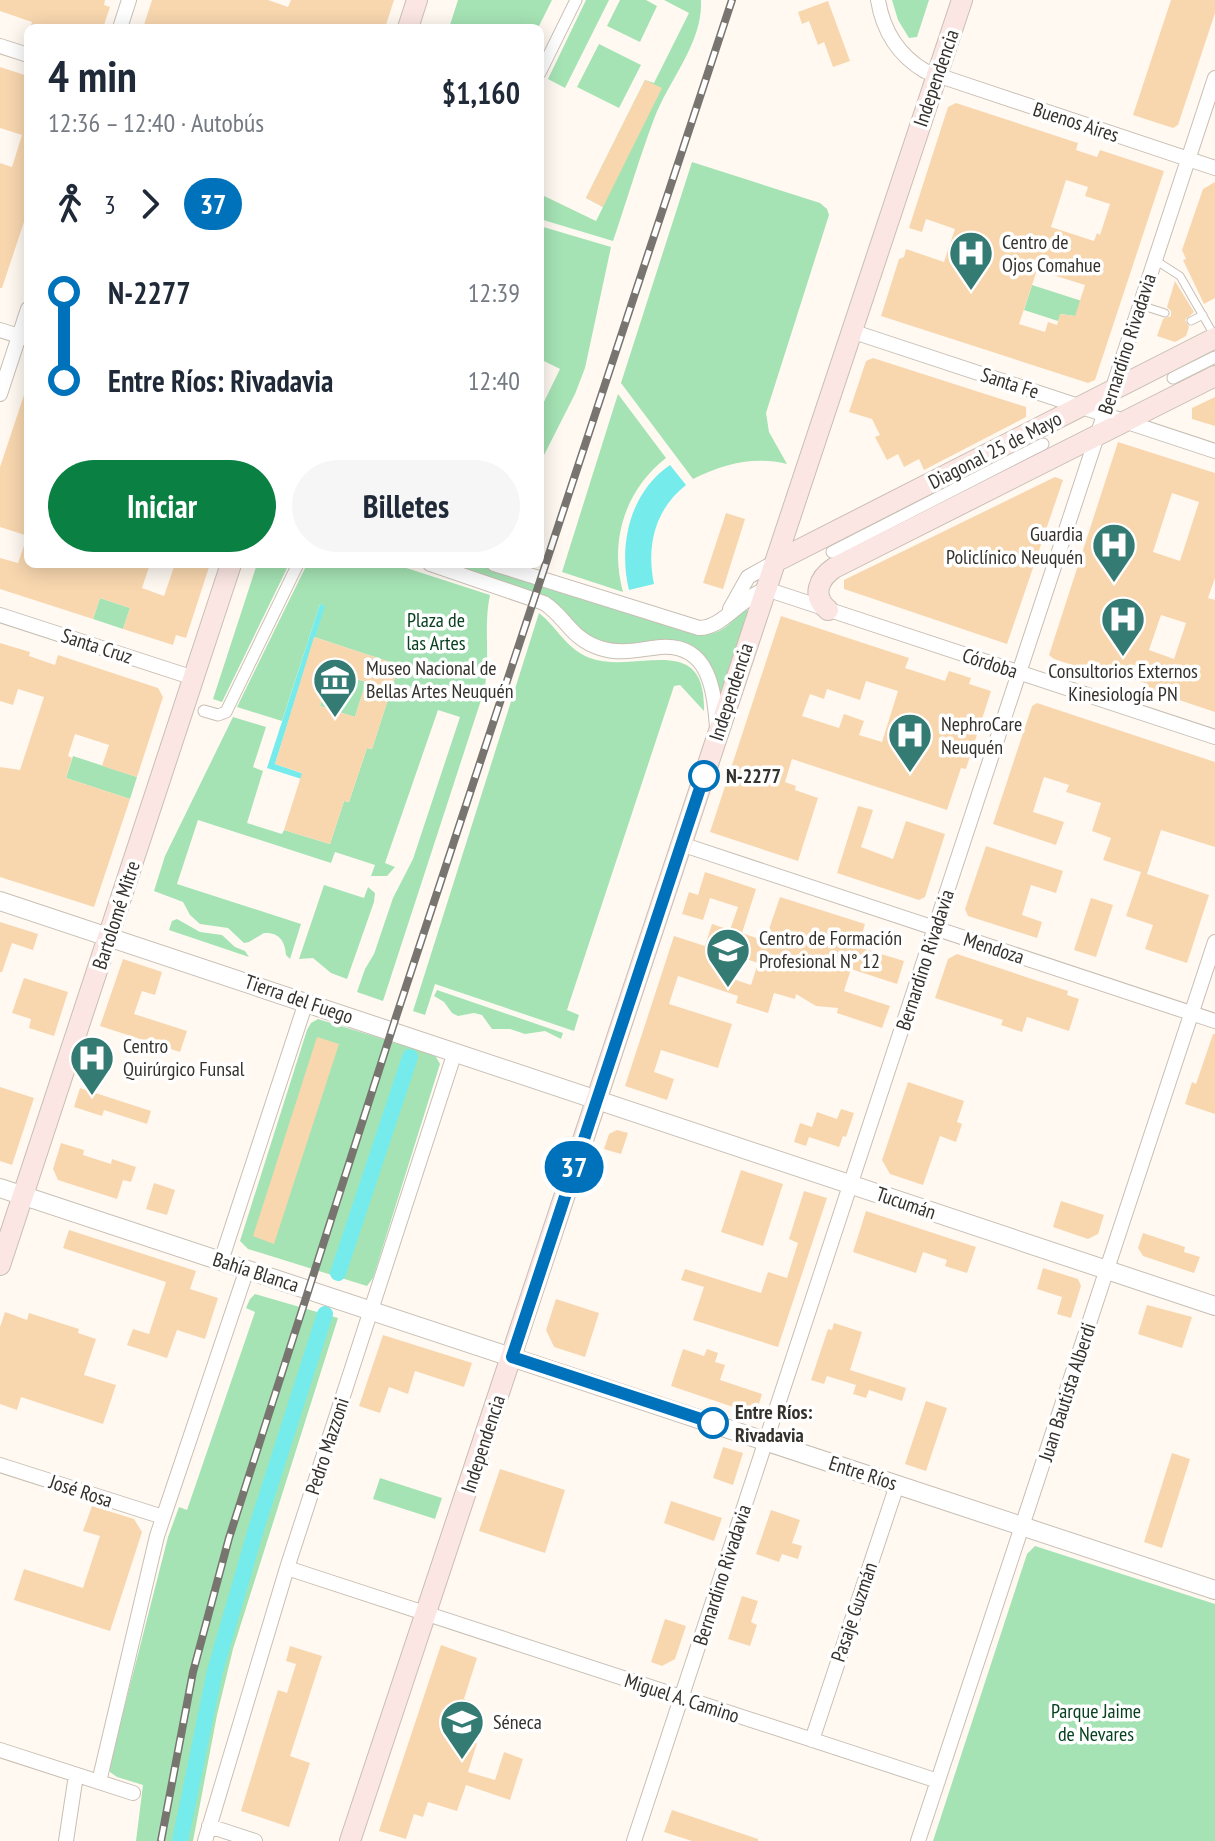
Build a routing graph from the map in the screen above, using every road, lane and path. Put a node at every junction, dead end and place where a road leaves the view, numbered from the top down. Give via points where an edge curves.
1 (129, 0) edge
2 (417, 0) edge
3 (576, 0) edge
4 (878, 0) edge
5 (962, 0) edge
6 (121, 24) edge
7 (409, 24) edge
8 (0, 46) edge
9 (24, 54) edge
10 (544, 65) edge
11 (937, 76) junction
12 (1215, 78) edge
13 (1188, 159) junction
14 (1215, 168) edge
15 (1155, 260) junction
16 (1140, 305) junction
17 (1165, 313) dead end
18 (1203, 315) junction
19 (1191, 321) dead end
20 (0, 330) edge
21 (851, 331) junction
22 (24, 338) edge
23 (1215, 338) edge
24 (1215, 357) edge
25 (1215, 376) edge
26 (1173, 379) junction
27 (1111, 391) junction
28 (0, 394) edge
29 (1080, 406) junction
30 (1104, 414) junction
31 (1125, 421) junction
32 (1096, 436) junction
33 (1043, 444) junction
34 (1215, 451) edge
35 (829, 553) junction
36 (775, 562) junction
37 (230, 568) edge
38 (296, 568) edge
39 (442, 568) edge
40 (507, 568) edge
41 (766, 589) junction
42 (828, 610) junction
43 (728, 613) junction
44 (0, 615) edge
45 (1019, 672) junction
46 (194, 678) junction
47 (204, 711) dead end
48 (718, 733) junction
49 (1215, 737) edge
50 (681, 844) junction
51 (0, 901) edge
52 (935, 928) junction
53 (109, 936) junction
54 (1215, 942) edge
55 (306, 1002) junction
56 (1192, 1013) junction
57 (1215, 1021) edge
58 (455, 1052) junction
59 (597, 1100) junction
60 (851, 1185) junction
61 (0, 1188) edge
62 (23, 1195) junction
63 (221, 1261) junction
64 (0, 1265) edge
65 (247, 1269) junction
66 (1107, 1270) junction
67 (1215, 1306) edge
68 (371, 1310) junction
69 (512, 1357) junction
70 (766, 1441) junction
71 (0, 1465) edge
72 (897, 1485) junction
73 (163, 1517) junction
74 (1022, 1526) junction
75 (287, 1568) junction
76 (1215, 1590) edge
77 (426, 1614) junction
78 (682, 1698) junction
79 (812, 1740) junction
80 (0, 1750) edge
81 (76, 1775) junction
82 (938, 1781) junction
83 (99, 1782) junction
84 (133, 1793) dead end
85 (207, 1834) edge
86 (66, 1841) edge
87 (255, 1841) edge
88 (350, 1841) edge
89 (634, 1841) edge
90 (918, 1841) edge

1 - 6 street
2 - 7 main road
3 - 10 street
4 - 11 street, Buenos Aires via 895,44
5 - 11 main road, Independencia
8 - 9 street
11 - 13 street, Buenos Aires
11 - 21 main road, Independencia
12 - 13 street, Bernardino Rivadavia
13 - 14 street, Buenos Aires
13 - 15 street, Bernardino Rivadavia
15 - 16 street, Bernardino Rivadavia
15 - 18 lane via 1178,273
16 - 17 lane
16 - 27 street, Bernardino Rivadavia
18 - 19 lane
18 - 23 lane
20 - 22 street
21 - 29 street, Santa Fe
21 - 36 main road, Independencia
22 - 28 street
23 - 26 main road, Diagonal 25 de Mayo
24 - 26 street
25 - 26 main road, Diagonal 25 de Mayo
26 - 27 main road, Diagonal 25 de Mayo
26 - 31 main road, Diagonal 25 de Mayo
27 - 29 main road, Diagonal 25 de Mayo
27 - 30 street, Bernardino Rivadavia
29 - 30 street, Santa Fe
29 - 33 main road, Diagonal 25 de Mayo
30 - 31 street, Santa Fe
30 - 32 street, Bernardino Rivadavia
31 - 32 main road, Diagonal 25 de Mayo
31 - 34 street, Santa Fe
32 - 33 main road, Diagonal 25 de Mayo
32 - 45 street, Bernardino Rivadavia
33 - 35 main road, Diagonal 25 de Mayo
33 - 35 main road, Diagonal 25 de Mayo
35 - 36 main road, Diagonal 25 de Mayo
35 - 42 main road via 818,591
36 - 41 main road, Independencia
36 - 43 street via 748,577
37 - 46 main road, Bartolomé Mitre
38 - 47 street via 226,712
39 - 48 street via 544,603 573,633 597,647 625,652 666,647 688,653 711,681
40 - 43 street via 699,628 717,624
41 - 42 street, Córdoba
41 - 43 street
41 - 48 main road, Independencia
42 - 45 street, Córdoba
44 - 46 street, Santa Cruz
45 - 49 street, Córdoba
45 - 52 street, Bernardino Rivadavia
46 - 53 main road, Bartolomé Mitre
48 - 50 main road, Independencia
50 - 52 street, Mendoza
50 - 59 main road, Independencia
51 - 53 street, Tierra del Fuego
52 - 56 street, Mendoza
52 - 60 street, Bernardino Rivadavia
53 - 55 street, Tierra del Fuego
53 - 62 main road, Bartolomé Mitre
54 - 56 street, Juan Bautista Alberdi
55 - 58 street, Tierra del Fuego
55 - 63 street
56 - 57 street, Mendoza
56 - 66 street, Juan Bautista Alberdi
58 - 59 street, Tierra del Fuego
58 - 68 street, Pedro Mazzoni
59 - 60 street, Tucumán
59 - 69 main road, Independencia
60 - 66 street, Tucumán
60 - 70 street, Bernardino Rivadavia
61 - 62 street, Bahía Blanca
62 - 63 street, Bahía Blanca
62 - 64 main road, Bartolomé Mitre
63 - 65 street, Bahía Blanca
65 - 68 street, Bahía Blanca
65 - 73 street
66 - 67 street, Tucumán
66 - 74 street, Juan Bautista Alberdi
68 - 69 street, Bahía Blanca
68 - 75 street, Pedro Mazzoni
69 - 70 street, Entre Ríos
69 - 77 main road, Independencia
70 - 72 street, Entre Ríos
70 - 78 street, Bernardino Rivadavia
71 - 73 street, José Rosa
72 - 74 street, Entre Ríos
72 - 79 street, Pasaje Guzmán
73 - 83 street
74 - 76 street, Entre Ríos
74 - 82 street, Juan Bautista Alberdi
75 - 77 street
75 - 85 street, Pedro Mazzoni
77 - 78 street, Miguel A. Camino
77 - 88 main road, Independencia
78 - 79 street, Miguel A. Camino
78 - 89 street, Bernardino Rivadavia
79 - 82 street, Miguel A. Camino
80 - 81 street
81 - 83 street
81 - 86 street
82 - 90 street, Juan Bautista Alberdi
83 - 84 street
85 - 87 street

